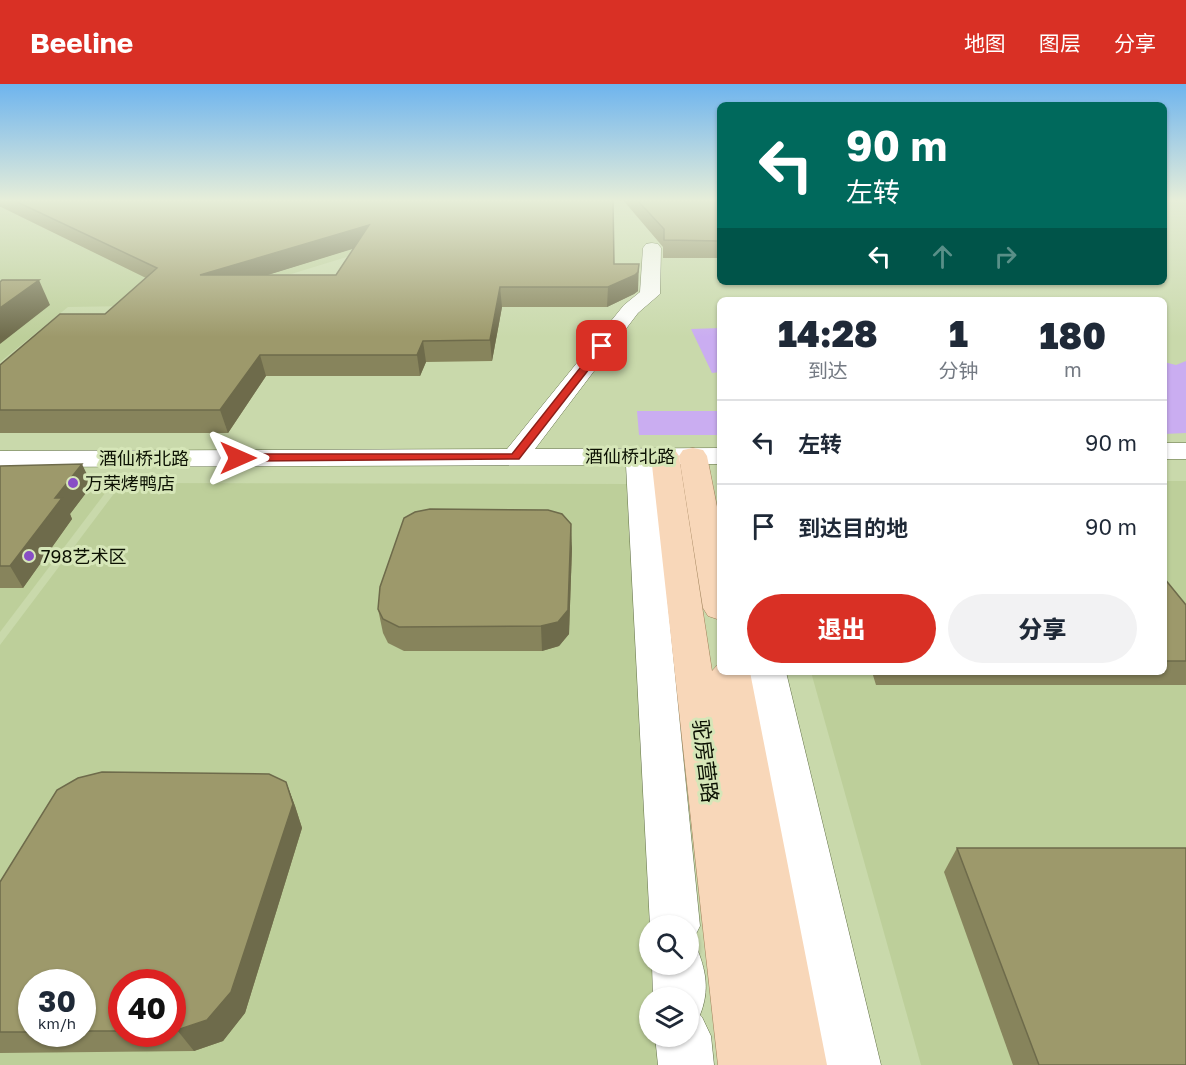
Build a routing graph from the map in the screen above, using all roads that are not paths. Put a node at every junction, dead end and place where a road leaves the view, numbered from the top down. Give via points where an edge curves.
1 (652, 248) dead end
2 (1167, 451) edge
3 (1186, 451) edge
4 (515, 457) junction
5 (693, 457) edge
6 (0, 459) edge
7 (717, 591) edge
8 (732, 675) edge
9 (768, 675) edge
10 (675, 915) edge
11 (684, 1047) edge
12 (686, 1065) edge
13 (746, 1065) edge
14 (799, 1065) edge
15 (853, 1065) edge

1 - 4 street via 650,294 631,309
2 - 3 street
4 - 5 street, 酒仙桥北路
4 - 6 street, 酒仙桥北路
5 - 7 main road
5 - 10 street
5 - 13 main road, 驼房营路
8 - 14 main road, 驼房营路
9 - 15 street
11 - 12 street

